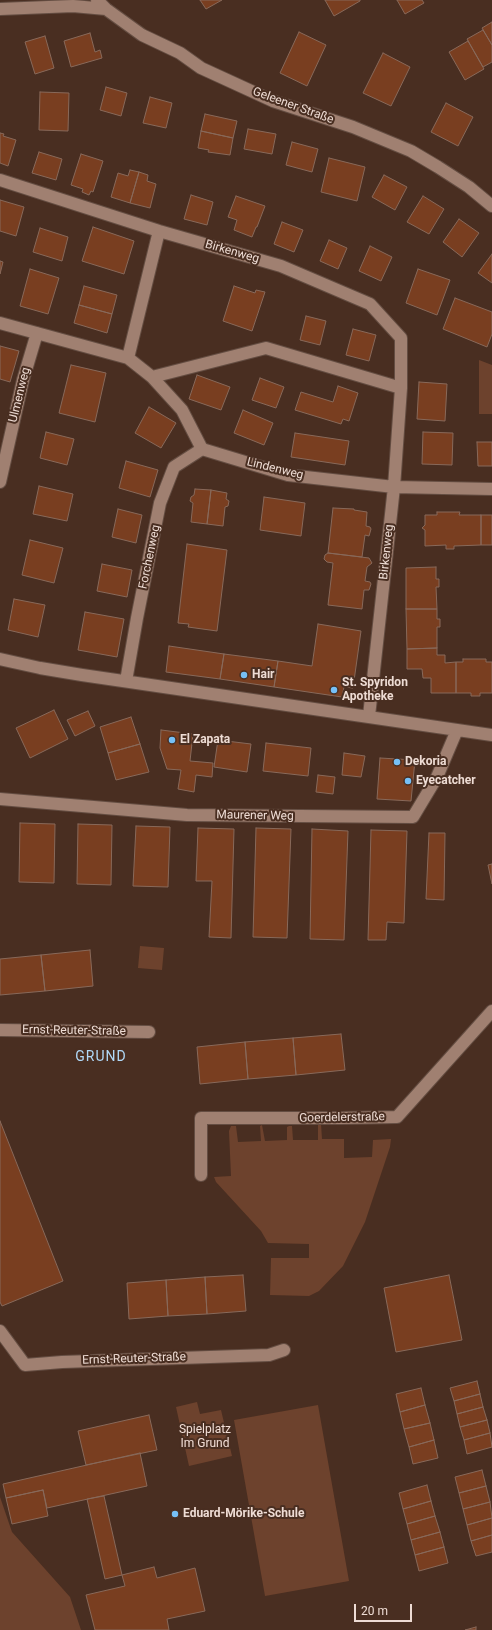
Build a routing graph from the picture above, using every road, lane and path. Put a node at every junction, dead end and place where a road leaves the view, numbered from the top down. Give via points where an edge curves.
1 (96, 0) edge
2 (0, 9) edge
3 (106, 9) junction
4 (0, 180) edge
5 (492, 206) edge
6 (159, 231) junction
7 (0, 323) edge
8 (37, 333) junction
9 (128, 358) junction
10 (152, 377) junction
11 (401, 388) junction
12 (202, 449) junction
13 (0, 482) edge
14 (394, 487) junction
15 (492, 489) edge
16 (0, 659) edge
17 (126, 681) junction
18 (369, 716) junction
19 (457, 730) junction
20 (492, 735) edge
21 (0, 799) edge
22 (492, 1011) edge
23 (0, 1030) edge
24 (149, 1032) dead end
25 (202, 1175) dead end
26 (0, 1331) edge
27 (284, 1350) dead end

1 - 3 street, Geleener Straße
2 - 3 street via 73,6
3 - 5 street, Geleener Straße via 142,35 180,53 201,68 273,101 353,127 411,151 469,187
4 - 6 street, Birkenweg
6 - 9 street
6 - 11 street, Birkenweg via 281,266 370,304 401,338
7 - 8 street
8 - 9 street
8 - 13 street, Ulmenweg via 23,380
9 - 10 street
10 - 11 street via 266,348
10 - 12 street via 182,410
11 - 14 street, Birkenweg
12 - 14 street, Lindenweg via 288,475
12 - 17 street, Forchenweg via 174,467 160,503
14 - 15 street, Lindenweg
14 - 18 street, Birkenweg
16 - 17 street
17 - 18 street
18 - 19 street
19 - 20 street
19 - 21 street, Maurener Weg via 437,777 413,817 187,815
22 - 25 street, Goerdelerstraße via 397,1117 201,1118
23 - 24 street, Ernst-Reuter-Straße
26 - 27 street, Ernst-Reuter-Straße via 25,1364 269,1355

